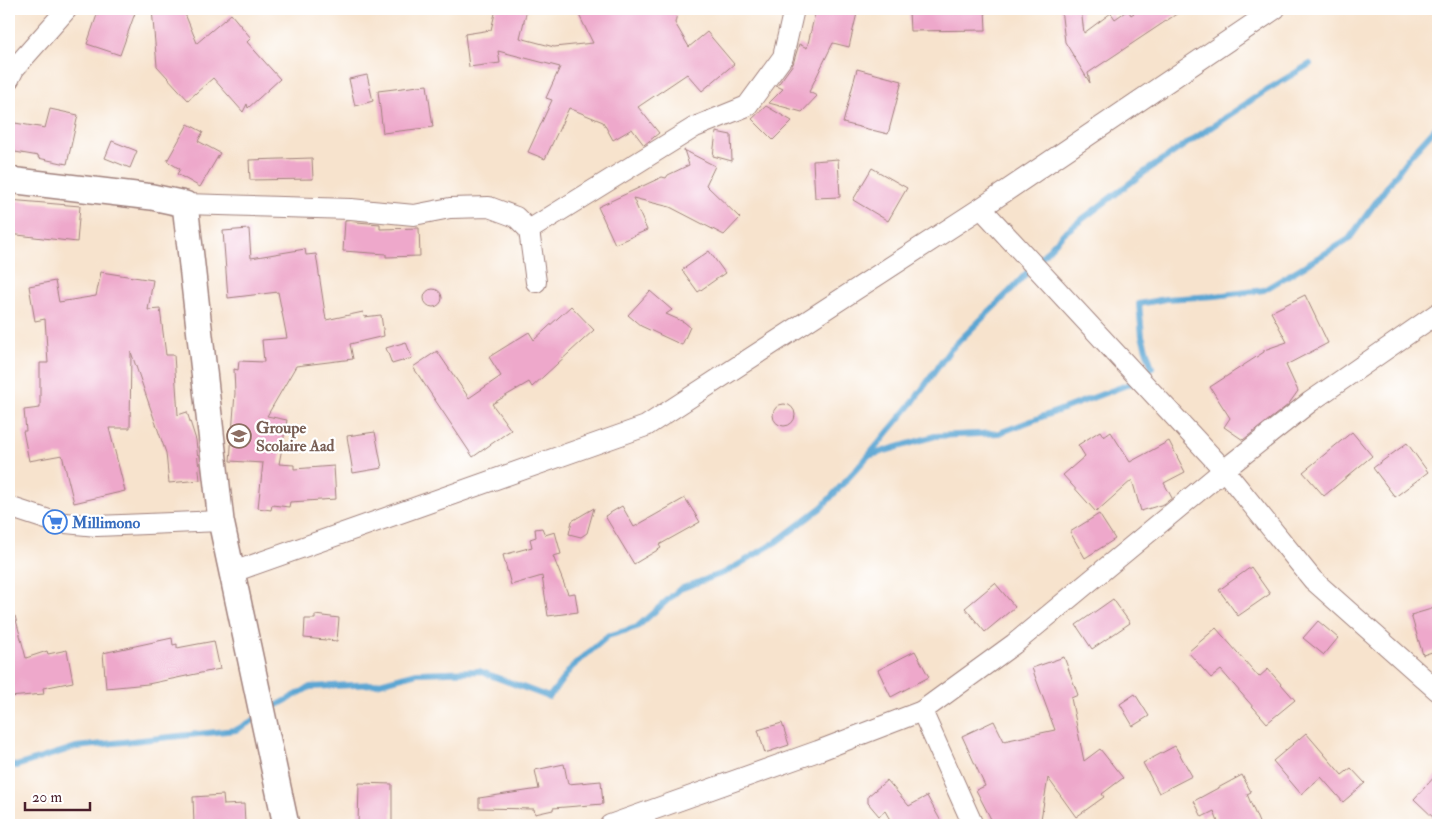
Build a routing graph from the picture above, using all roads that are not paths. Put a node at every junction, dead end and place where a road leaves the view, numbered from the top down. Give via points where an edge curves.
1 (67, 9) edge
2 (794, 9) edge
3 (1275, 9) edge
4 (9, 79) edge
5 (9, 180) edge
6 (185, 204) junction
7 (981, 208) junction
8 (529, 230) junction
9 (536, 282) dead end
10 (1438, 313) edge
11 (1224, 470) junction
12 (9, 507) edge
13 (221, 521) junction
14 (232, 572) junction
15 (1438, 691) edge
16 (922, 710) junction
17 (286, 825) edge
18 (610, 825) edge
19 (973, 825) edge

1 - 4 street via 14,69
2 - 8 street via 783,57 747,106 695,127
3 - 7 street
5 - 6 street
6 - 8 street via 351,209 414,215 450,208 488,207 516,217
6 - 13 street
7 - 11 street
7 - 14 street via 646,426
8 - 9 street
10 - 11 street via 1317,397
11 - 15 street via 1313,580
11 - 16 street via 1014,644
12 - 13 street via 55,522 97,526
13 - 14 street
14 - 17 street
16 - 18 street via 818,751
16 - 19 street

